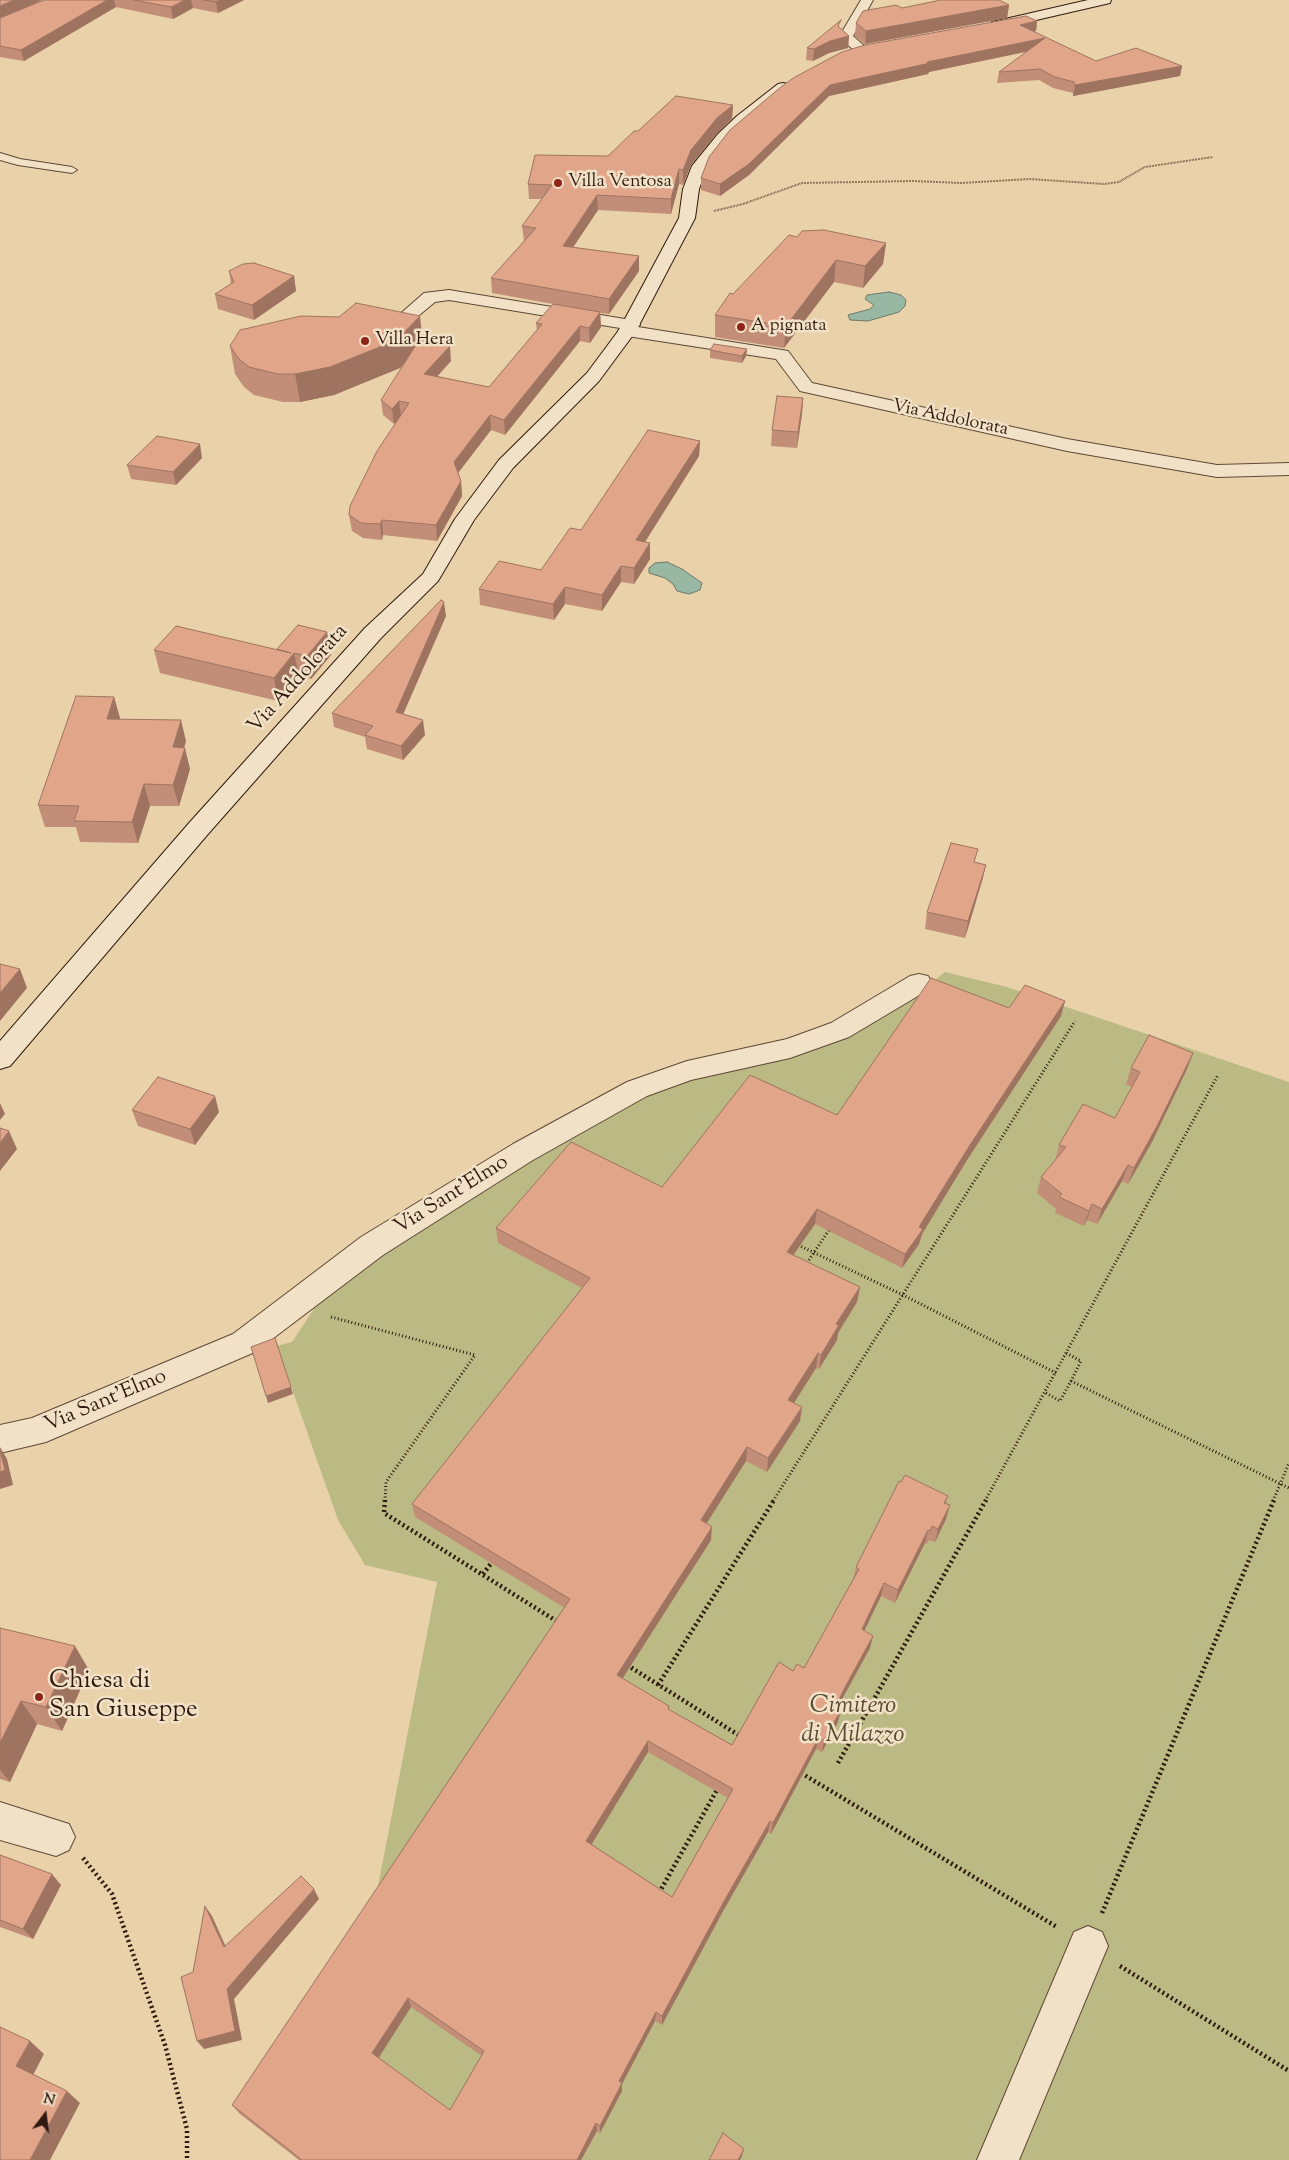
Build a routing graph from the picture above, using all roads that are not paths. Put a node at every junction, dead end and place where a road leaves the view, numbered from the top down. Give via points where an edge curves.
1 (867, 0) edge
2 (1105, 0) edge
3 (984, 28) edge
4 (844, 55) edge
5 (799, 77) edge
6 (0, 156) edge
7 (72, 170) dead end
8 (400, 322) edge
9 (629, 328) junction
10 (1289, 469) edge
11 (919, 983) dead end
12 (0, 1058) edge
13 (0, 1440) edge
14 (0, 1821) edge
15 (56, 1837) road end
16 (1088, 1946) road end
17 (998, 2160) edge

1 - 4 street via 846,37 872,49
2 - 3 street
5 - 9 street, Via Addolorata via 723,137 700,166 691,189 687,218
6 - 7 lane
8 - 9 street, Via Addolorata via 430,297 449,295
9 - 10 street, Via Addolorata via 782,356 806,387 1067,445 1217,471
9 - 12 street, Via Addolorata via 593,377 506,464 465,519 431,577 366,640
11 - 13 street, Via Sant'Elmo via 840,1030 790,1048 687,1072 637,1090 524,1152 372,1246 244,1343 35,1432
14 - 15 street
16 - 17 street

